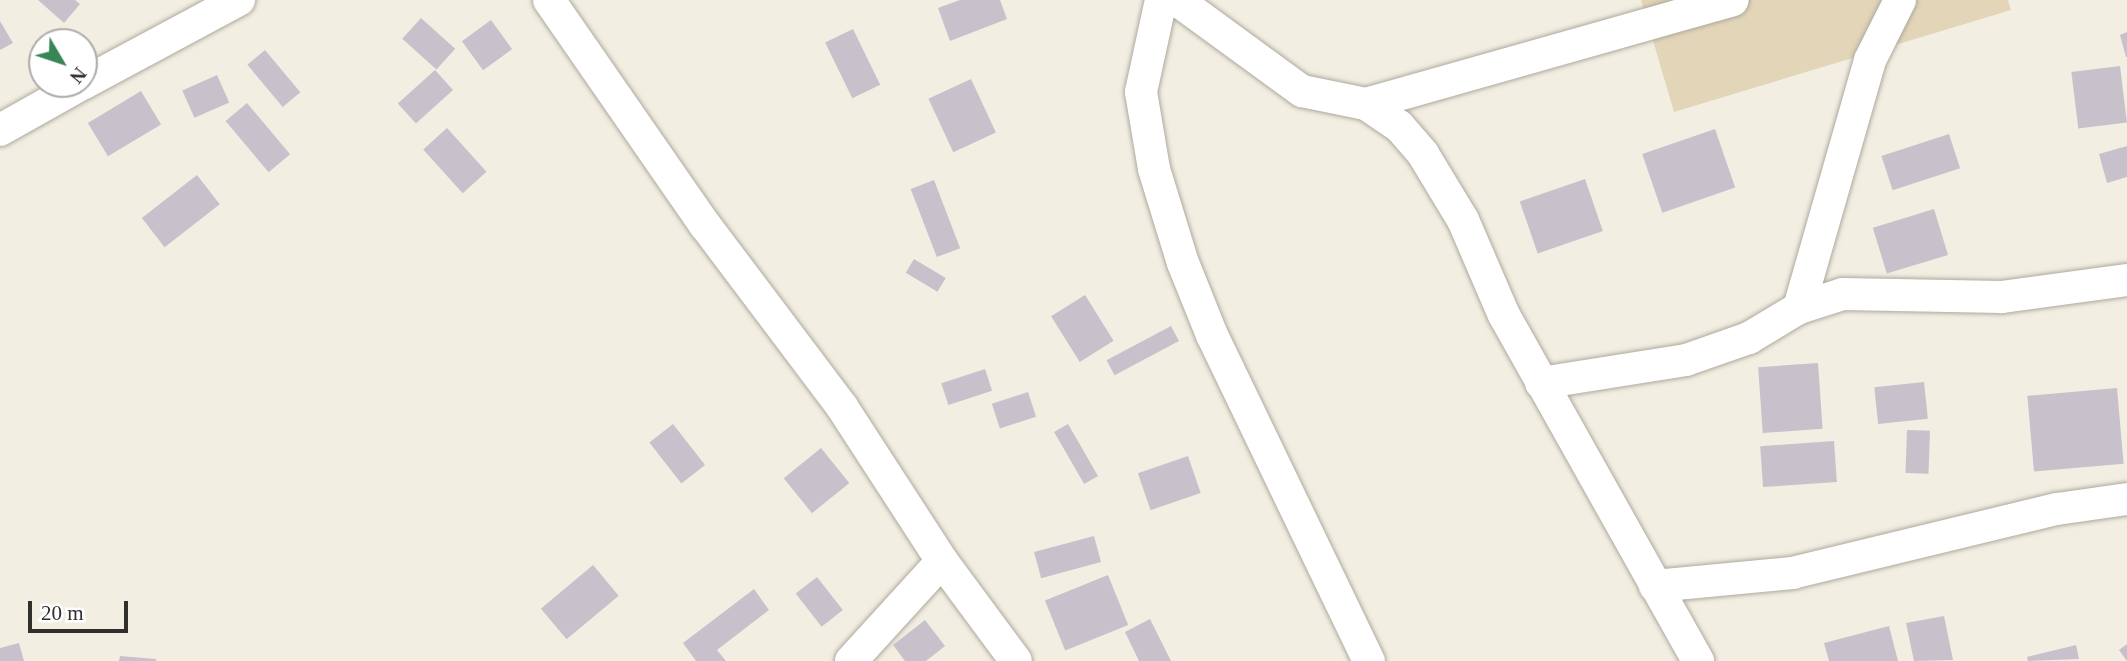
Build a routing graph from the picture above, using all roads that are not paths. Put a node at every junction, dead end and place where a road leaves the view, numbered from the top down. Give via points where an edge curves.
1 (549, 0) edge
2 (1161, 0) edge
3 (1177, 0) edge
4 (1733, 0) edge
5 (1900, 0) edge
6 (222, 3) edge
7 (98, 74) edge
8 (57, 98) edge
9 (1366, 104) junction
10 (0, 130) edge
11 (2127, 280) edge
12 (1799, 308) junction
13 (1541, 383) junction
14 (2127, 499) edge
15 (942, 561) junction
16 (1655, 586) junction
17 (851, 661) edge
18 (1016, 661) edge
19 (1369, 661) edge
20 (1698, 661) edge

1 - 15 street via 705,225 842,407
2 - 19 street via 1140,92 1154,169 1183,263 1212,335
3 - 9 street via 1238,49 1302,91
4 - 9 street
5 - 12 street via 1870,60
6 - 7 street
8 - 10 street
9 - 13 street via 1399,126 1423,154 1464,220 1504,315
11 - 12 street via 2002,297 1843,294
12 - 13 street via 1749,338 1686,360
13 - 16 street
14 - 16 street via 2057,509 1792,573
15 - 17 street
15 - 18 street
16 - 20 street

